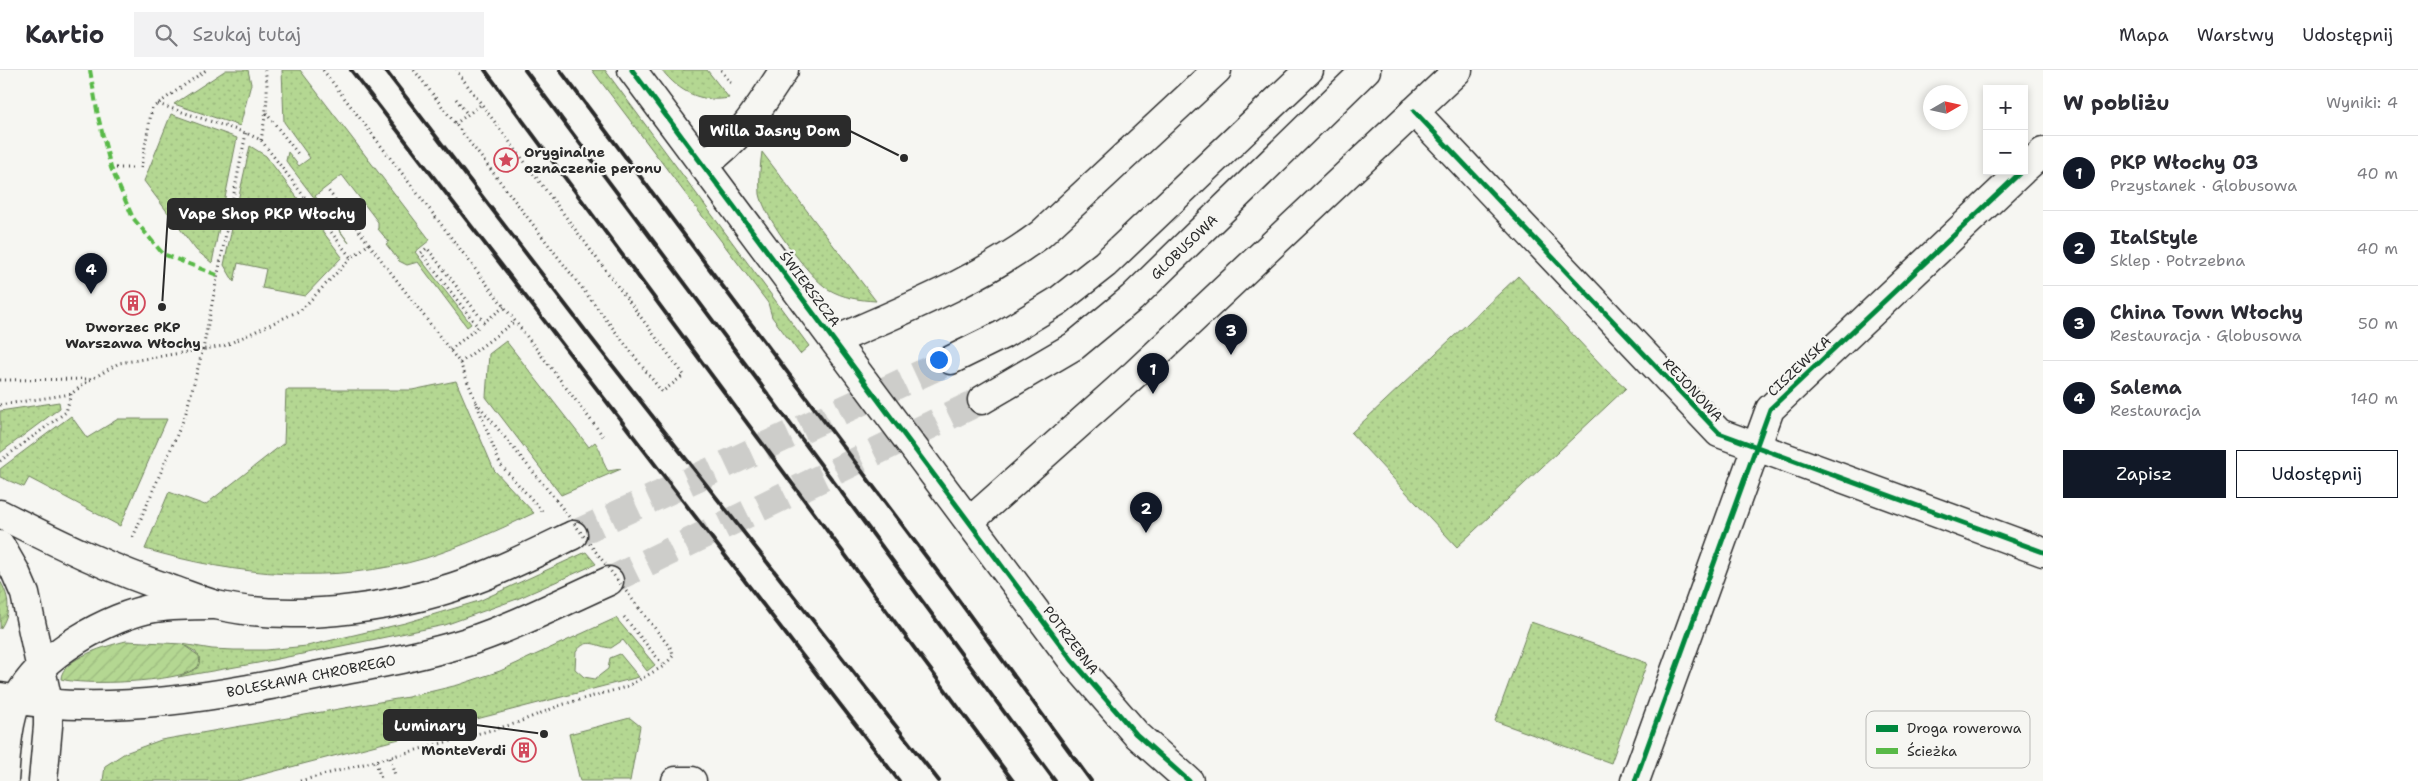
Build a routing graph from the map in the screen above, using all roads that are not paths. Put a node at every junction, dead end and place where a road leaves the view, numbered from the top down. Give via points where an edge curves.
1 (632, 70) edge
2 (784, 70) edge
3 (1217, 70) edge
4 (1309, 70) edge
5 (1366, 70) edge
6 (1458, 70) edge
7 (1414, 111) junction
8 (2043, 152) edge
9 (703, 166) junction
10 (2028, 166) edge
11 (2018, 175) edge
12 (834, 341) junction
13 (951, 360) tunnel mouth
14 (982, 400) tunnel mouth
15 (1756, 448) junction
16 (0, 514) edge
17 (969, 522) junction
18 (574, 535) tunnel mouth
19 (0, 544) edge
20 (2043, 552) edge
21 (609, 580) tunnel mouth
22 (216, 605) junction
23 (41, 668) junction
24 (9, 698) edge
25 (48, 702) junction
26 (4, 781) edge
27 (43, 781) edge
28 (676, 781) edge
29 (692, 781) edge
30 (1189, 781) edge
31 (1635, 781) edge

1 - 9 street, ŚWIERSZCZA
2 - 9 street via 746,128
3 - 12 street via 1041,234 1013,255 982,274
4 - 13 street via 1105,264 1058,301 1002,336
5 - 14 street, GLOBUSOWA via 1132,298 1074,346
6 - 7 street
7 - 15 street, REJONOWA via 1719,433
7 - 17 street via 1135,374
8 - 10 street, CISZEWSKA
9 - 12 street, ŚWIERSZCZA
11 - 15 street, CISZEWSKA via 1770,409
12 - 17 street, ŚWIERSZCZA
15 - 20 street, REJONOWA
15 - 31 street, CISZEWSKA
16 - 22 street via 80,555
17 - 30 street, POTRZEBNA via 1101,696 1136,734
18 - 22 street via 484,576 410,598 307,613 277,613
19 - 23 street via 25,594
21 - 25 street, BOLESŁAWA CHROBREGO via 511,625 415,656 207,697 95,704
22 - 23 street via 153,608 121,618 96,629
23 - 24 street
23 - 25 street
24 - 25 street, BOLESŁAWA CHROBREGO
24 - 26 street
25 - 27 street
28 - 29 street

